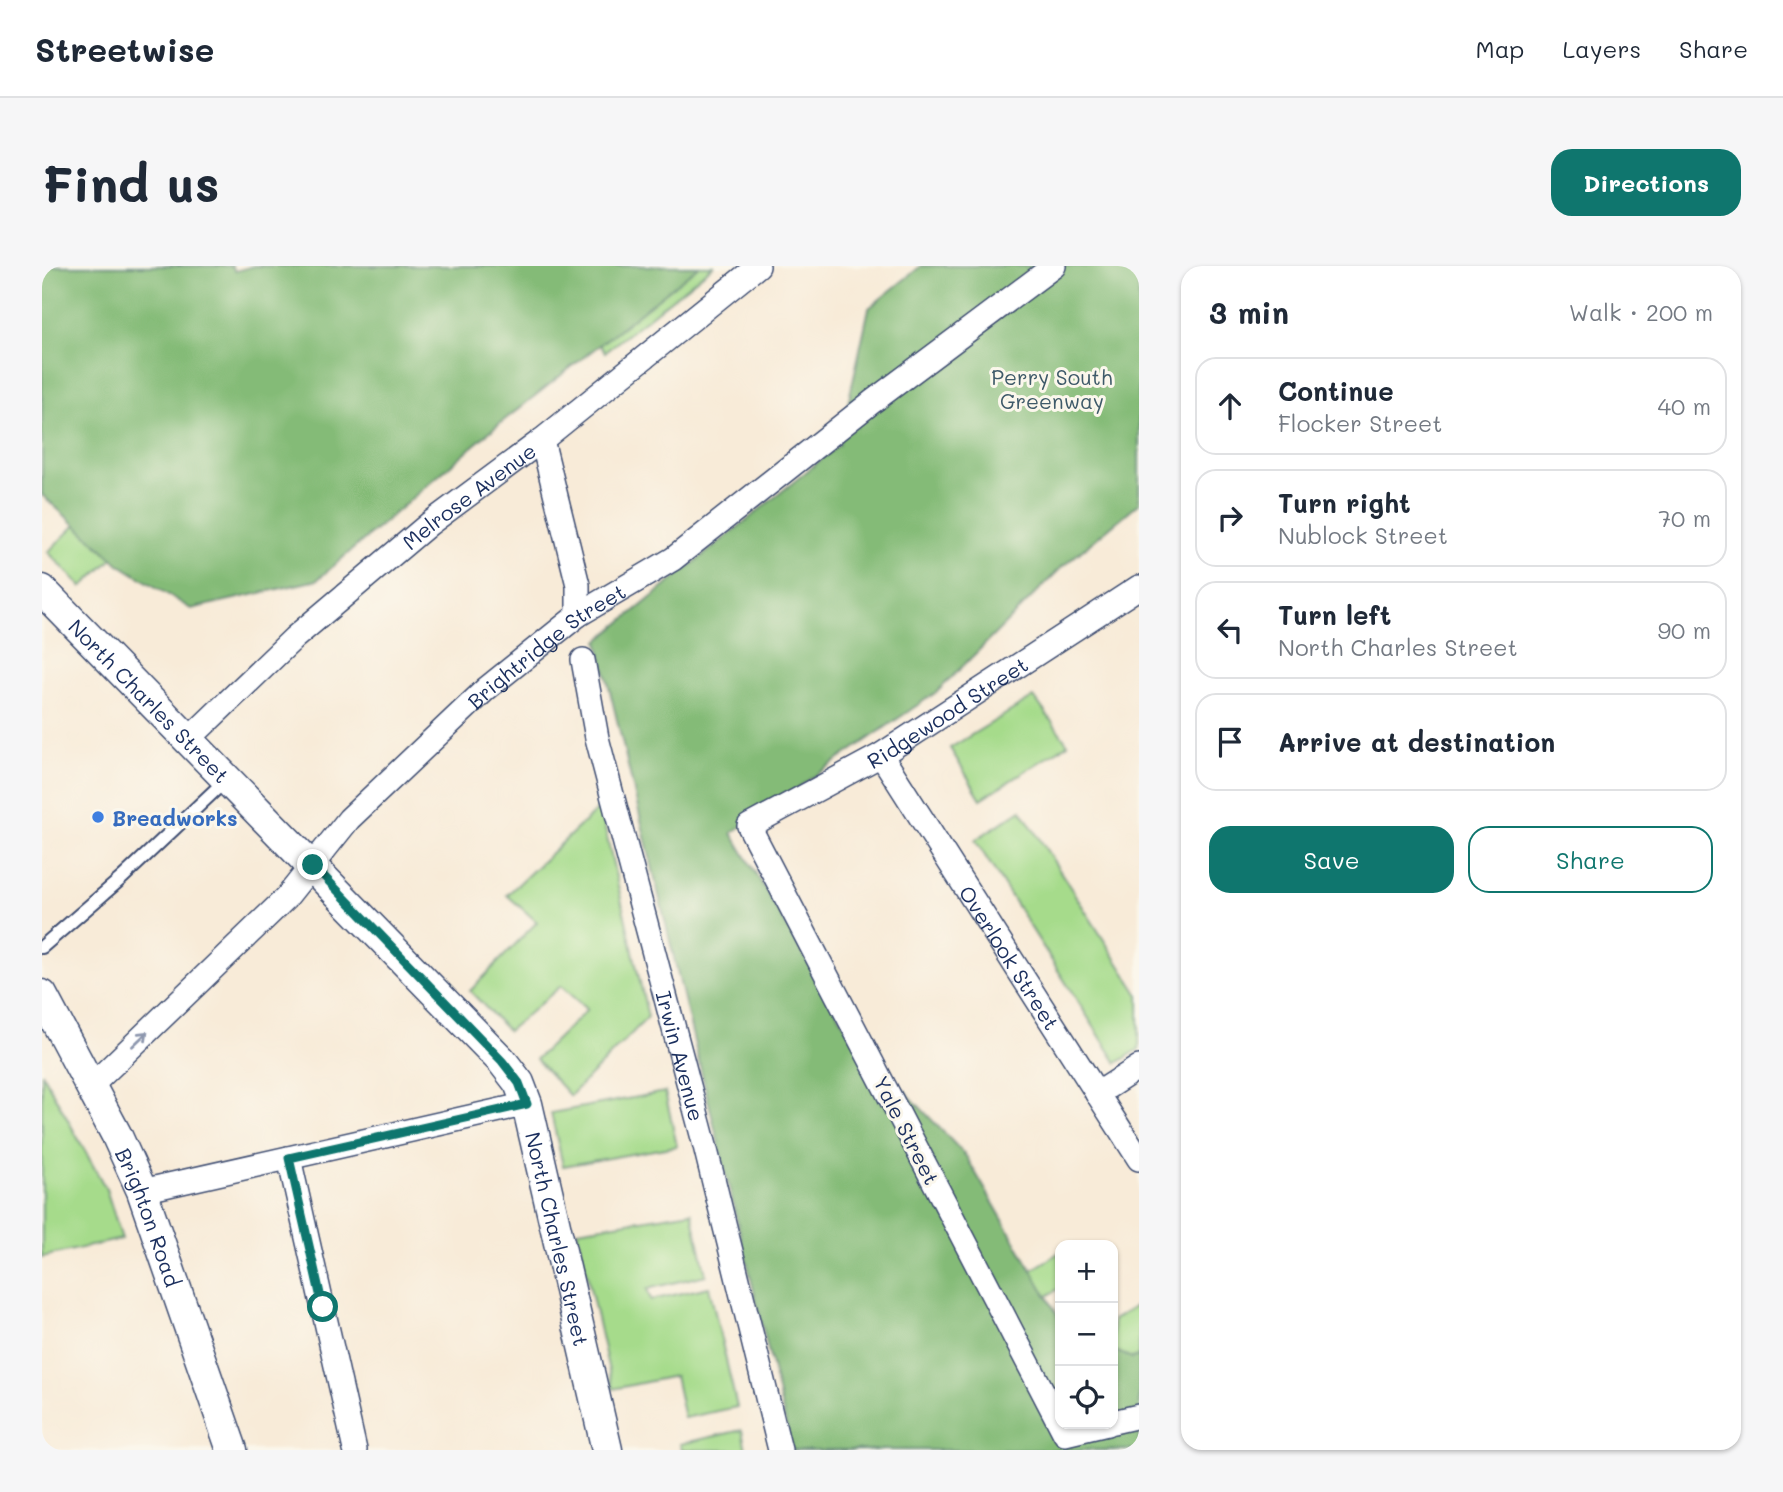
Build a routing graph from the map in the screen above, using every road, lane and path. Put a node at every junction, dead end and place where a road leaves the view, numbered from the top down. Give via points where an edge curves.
1 (758, 266) edge
2 (1055, 266) edge
3 (542, 440) junction
4 (1139, 587) edge
5 (42, 590) edge
6 (579, 615) junction
7 (583, 660) dead end
8 (189, 739) junction
9 (881, 755) junction
10 (228, 779) junction
11 (749, 826) joint
12 (313, 865) junction
13 (42, 947) edge
14 (42, 995) edge
15 (1139, 1068) edge
16 (91, 1086) junction
17 (1097, 1094) junction
18 (527, 1104) junction
19 (289, 1158) junction
20 (1139, 1159) edge
21 (142, 1191) junction
22 (1055, 1413) edge
23 (1139, 1416) edge
24 (1118, 1421) edge
25 (1063, 1429) edge
26 (1086, 1429) edge
27 (232, 1450) edge
28 (355, 1450) edge
29 (607, 1450) edge
30 (780, 1450) edge

1 - 3 street, Melrose Avenue
2 - 6 street, Brightridge Street via 673,559
3 - 6 street via 578,584
3 - 8 street, Melrose Avenue via 429,524 304,629
4 - 9 street, Ridgewood Street
5 - 8 street, North Charles Street
6 - 12 street, Brightridge Street via 486,689 349,819
7 - 30 street, Irwin Avenue via 597,738
8 - 10 street, North Charles Street
9 - 11 street, Ridgewood Street
9 - 17 street, Overlook Street
10 - 12 street, North Charles Street
10 - 13 lane
11 - 22 street, Yale Street
16 -> 12 street, Brightridge Street via 286,898
12 - 18 street, North Charles Street via 502,1061 519,1083
14 - 16 street, Brighton Road
15 - 17 street
16 - 21 street, Brighton Road
17 - 20 street, Overlook Street
18 - 19 street
18 - 29 street, North Charles Street
19 - 21 street
19 - 28 street
21 - 27 street, Brighton Road
23 - 24 street
25 - 26 street, Yale Street via 1066,1434

